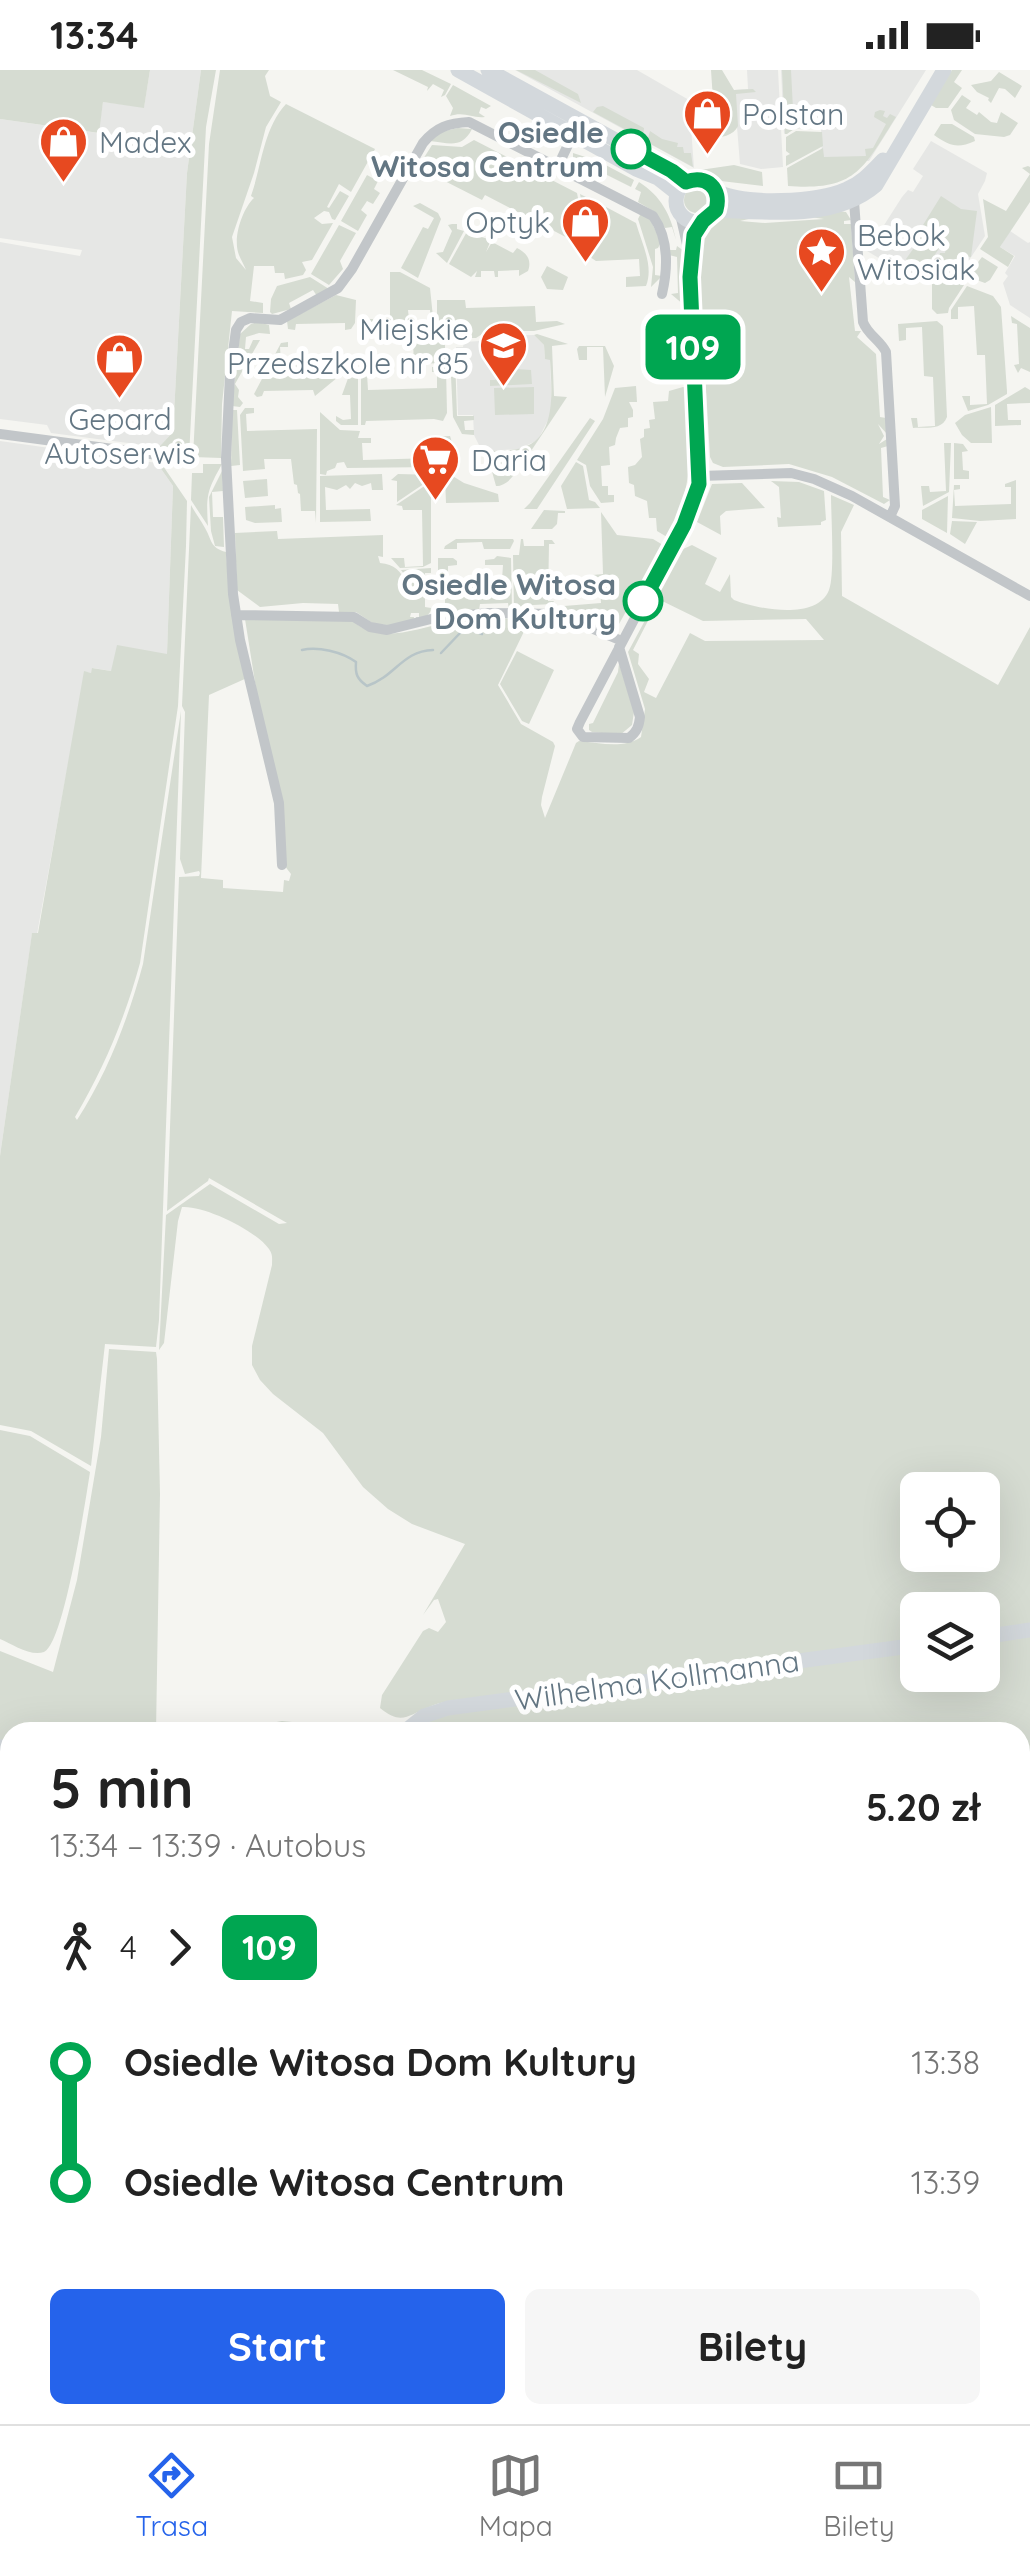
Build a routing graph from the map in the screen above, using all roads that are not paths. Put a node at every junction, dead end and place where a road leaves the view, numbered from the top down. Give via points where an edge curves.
1 (458, 70) edge
2 (488, 70) edge
3 (944, 70) edge
4 (577, 127) junction
5 (897, 147) junction
6 (558, 166) junction
7 (681, 188) junction
8 (716, 192) junction
9 (854, 201) junction
10 (680, 214) junction
11 (710, 216) junction
12 (690, 277) junction
13 (662, 294) dead end
14 (0, 434) edge
15 (158, 455) dead end
16 (700, 476) junction
17 (890, 517) junction
18 (1030, 596) edge
19 (236, 615) junction
20 (621, 644) junction
21 (282, 865) dead end
22 (1030, 1630) edge
23 (1000, 1634) edge
24 (900, 1648) edge
25 (416, 1722) edge

1 - 4 street
2 - 4 street
3 - 5 street
4 - 6 street
4 - 7 street via 672,171
5 - 8 street via 859,183 830,194 740,199
5 - 9 street via 876,185
6 - 13 street via 653,216 665,248
6 - 19 street via 469,122 443,126 423,143 338,288 280,320 241,322 227,408
7 - 8 street via 699,179
7 - 10 street via 675,200
8 - 11 street
9 - 11 street
9 - 17 street via 862,322 886,352
10 - 11 street via 692,222
10 - 12 street
11 - 12 street via 694,235
12 - 16 street
14 - 15 street
16 - 17 street via 799,474
16 - 20 street via 684,525
17 - 18 street
19 - 20 street via 354,617 387,630 435,618 557,614
19 - 21 street via 278,803
20 - 20 street via 577,729 583,737 621,739 639,726
22 - 23 street
24 - 25 street, Wilhelma Kollmanna via 448,1708

